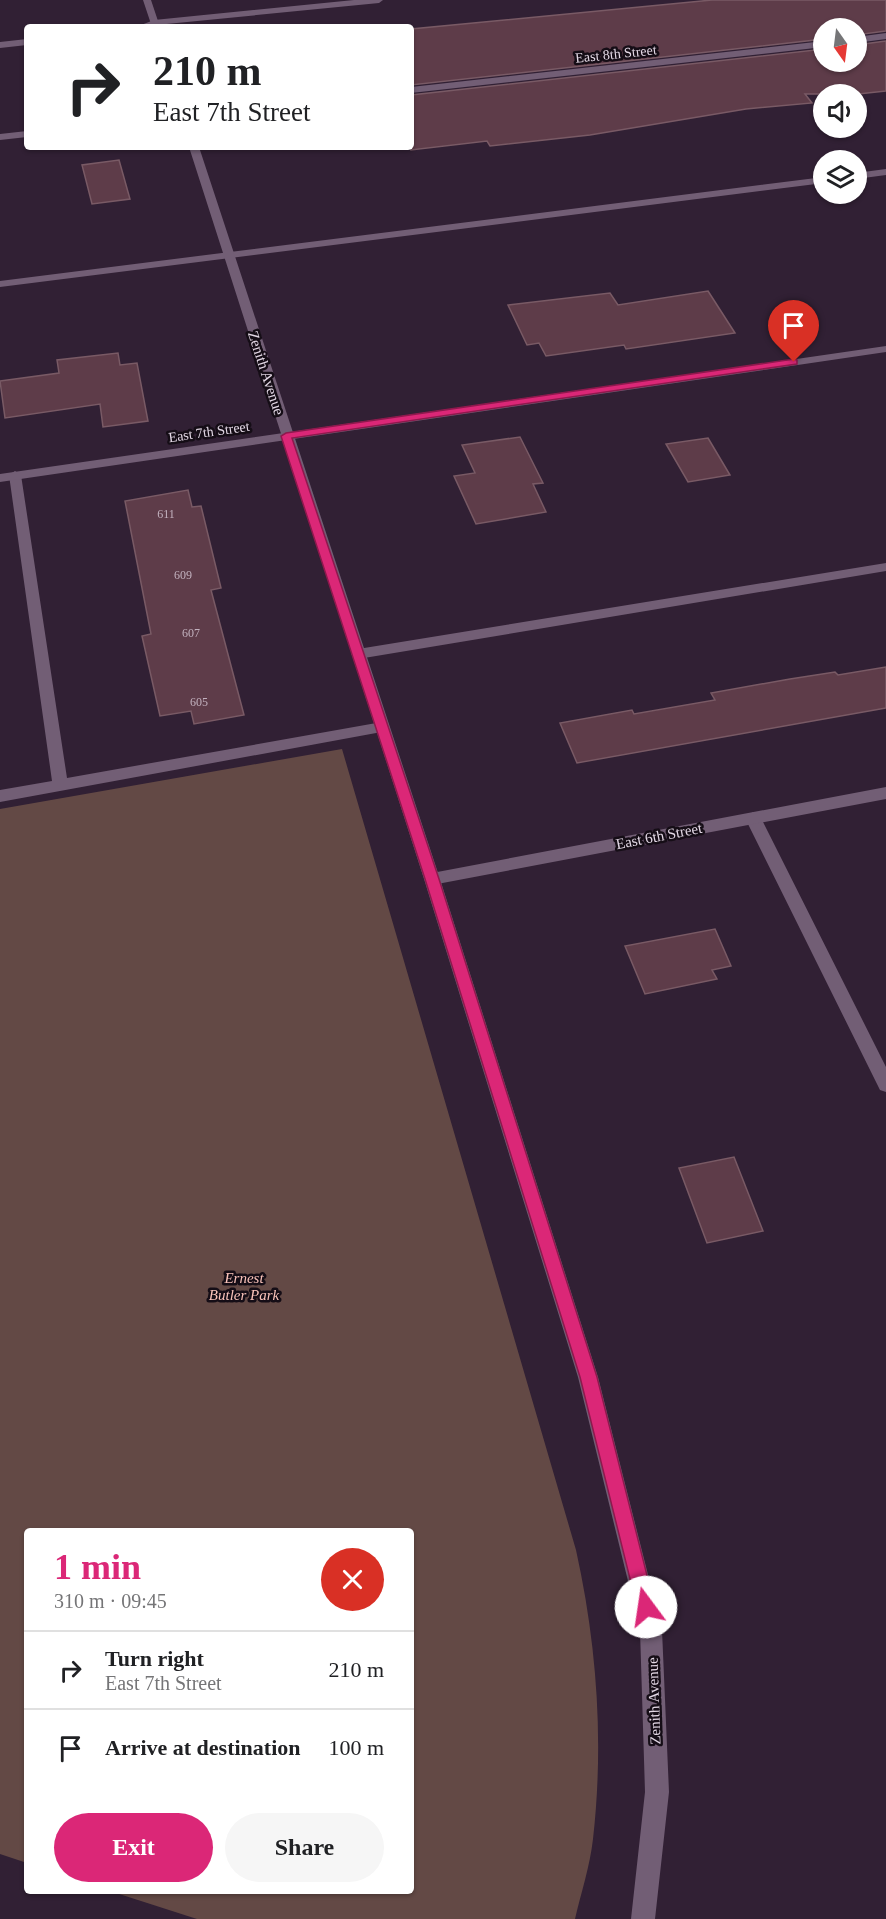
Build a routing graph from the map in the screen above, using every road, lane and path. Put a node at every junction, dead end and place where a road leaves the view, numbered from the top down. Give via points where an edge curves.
1 (147, 0) edge
2 (379, 0) edge
3 (155, 24) edge
4 (164, 24) edge
5 (886, 36) edge
6 (867, 39) edge
7 (24, 42) edge
8 (0, 45) edge
9 (813, 45) edge
10 (414, 90) edge
11 (24, 134) edge
12 (0, 137) edge
13 (195, 150) edge
14 (886, 172) edge
15 (867, 175) edge
16 (813, 181) edge
17 (228, 254) junction
18 (0, 284) edge
19 (886, 349) edge
20 (286, 436) junction
21 (15, 475) junction
22 (0, 477) edge
23 (886, 567) edge
24 (358, 654) junction
25 (382, 727) junction
26 (60, 785) junction
27 (886, 793) edge
28 (0, 796) edge
29 (753, 818) junction
30 (432, 879) junction
31 (886, 1085) edge
32 (643, 1919) edge

1 - 3 street
2 - 4 street
5 - 6 street
7 - 8 street
9 - 10 street, East 8th Street
11 - 12 street
13 - 17 street, Zenith Avenue
14 - 15 street
16 - 17 street
17 - 18 street
17 - 20 street, Zenith Avenue
19 - 20 street, East 7th Street
20 - 21 street, East 7th Street
20 - 24 street, Zenith Avenue
21 - 22 street, East 7th Street
21 - 26 street
23 - 24 street
24 - 25 street, Zenith Avenue
25 - 26 street
25 - 30 street, Zenith Avenue
26 - 28 street
27 - 29 street, East 6th Street
29 - 30 street, East 6th Street
29 - 31 street
30 - 32 street, Zenith Avenue via 588,1377 651,1630 657,1792

